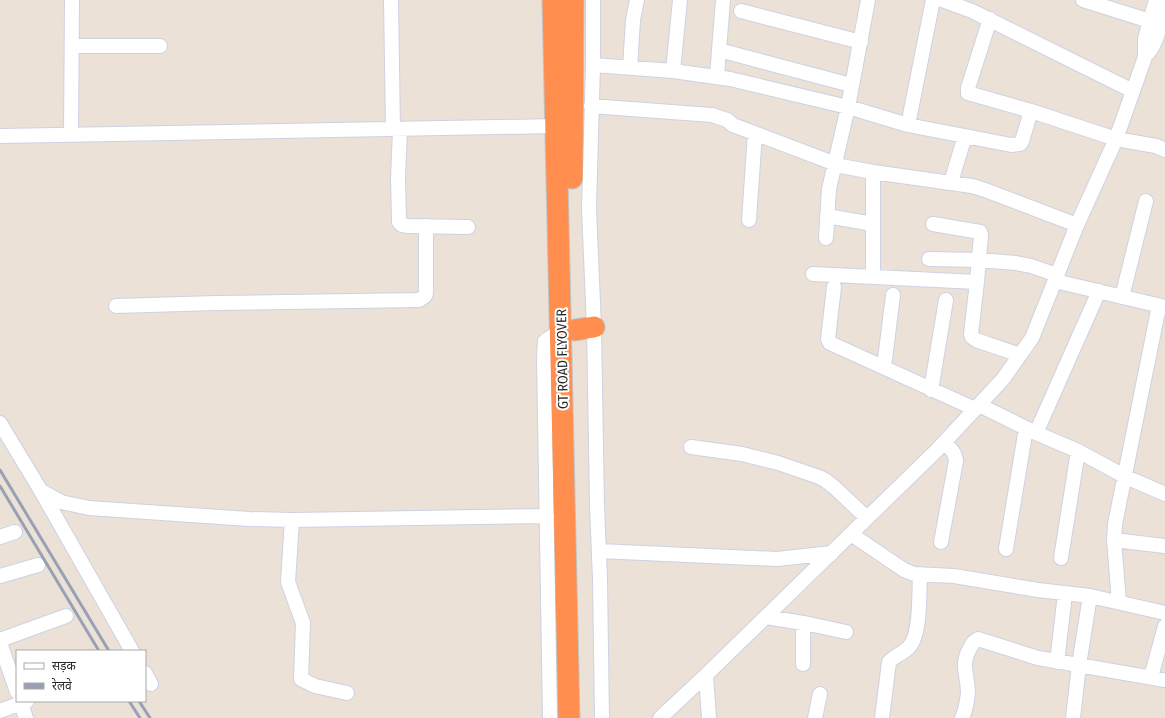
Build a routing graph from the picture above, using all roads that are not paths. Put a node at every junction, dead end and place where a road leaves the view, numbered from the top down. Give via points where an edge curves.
1 (72, 0) edge
2 (391, 0) edge
3 (553, 0) edge
4 (573, 0) edge
5 (593, 0) edge
6 (636, 0) edge
7 (680, 0) edge
8 (723, 0) edge
9 (868, 0) edge
10 (933, 0) edge
11 (942, 0) edge
12 (1082, 0) edge
13 (1156, 0) edge
14 (1165, 6) edge
15 (741, 12) dead end
16 (990, 19) junction
17 (1150, 21) junction
18 (861, 42) junction
19 (72, 46) junction
20 (160, 46) dead end
21 (719, 50) junction
22 (1145, 57) junction
23 (593, 65) junction
24 (630, 68) junction
25 (673, 71) junction
26 (717, 76) junction
27 (851, 85) junction
28 (1133, 91) junction
29 (591, 106) junction
30 (848, 107) junction
31 (1031, 111) junction
32 (908, 125) junction
33 (557, 126) junction
34 (397, 129) junction
35 (756, 134) junction
36 (72, 135) junction
37 (0, 136) edge
38 (965, 136) junction
39 (1116, 139) junction
40 (1164, 147) edge
41 (835, 164) junction
42 (873, 172) junction
43 (951, 182) junction
44 (1146, 201) dead end
45 (827, 216) junction
46 (749, 220) dead end
47 (873, 224) junction
48 (933, 224) dead end
49 (1077, 225) junction
50 (426, 226) junction
51 (468, 227) dead end
52 (826, 238) dead end
53 (929, 259) dead end
54 (979, 260) junction
55 (813, 274) dead end
56 (873, 276) junction
57 (1056, 278) junction
58 (977, 282) junction
59 (834, 287) dead end
60 (1099, 291) junction
61 (893, 295) dead end
62 (1122, 297) junction
63 (946, 300) dead end
64 (116, 306) dead end
65 (1162, 306) edge
66 (577, 329) junction
67 (1020, 355) junction
68 (884, 367) junction
69 (931, 390) junction
70 (977, 407) junction
71 (0, 423) edge
72 (1031, 431) junction
73 (944, 443) junction
74 (691, 447) dead end
75 (1078, 451) junction
76 (1126, 477) junction
77 (41, 491) junction
78 (1165, 494) edge
79 (547, 516) junction
80 (867, 518) junction
81 (292, 520) junction
82 (15, 532) dead end
83 (851, 534) junction
84 (0, 536) edge
85 (1114, 540) junction
86 (941, 542) dead end
87 (1165, 546) edge
88 (1006, 549) dead end
89 (599, 551) junction
90 (832, 553) junction
91 (1061, 558) dead end
92 (38, 565) dead end
93 (920, 574) junction
94 (0, 576) edge
95 (1065, 594) junction
96 (1090, 596) junction
97 (1118, 602) junction
98 (1165, 613) edge
99 (66, 616) dead end
100 (766, 616) junction
101 (803, 622) junction
102 (1165, 626) edge
103 (846, 632) dead end
104 (0, 642) edge
105 (131, 650) edge
106 (1058, 662) junction
107 (802, 664) dead end
108 (1079, 665) junction
109 (706, 675) junction
110 (1151, 677) junction
111 (1165, 680) edge
112 (16, 685) edge
113 (347, 693) dead end
114 (820, 694) dead end
115 (16, 702) edge
116 (22, 702) edge
117 (0, 711) edge
118 (713, 717) edge
119 (26, 718) edge
120 (550, 718) edge
121 (569, 718) edge
122 (583, 718) edge
123 (602, 718) edge
124 (660, 718) edge
125 (815, 718) edge
126 (882, 718) edge
127 (962, 718) edge
128 (1073, 718) edge

1 - 19 street
2 - 34 street
3 - 33 highway, GT ROAD FLYOVER
4 - 66 highway, GT ROAD FLYOVER via 572,192
5 - 23 street
6 - 24 street
7 - 25 street
8 - 21 street
9 - 18 street
10 - 32 street
11 - 16 street
12 - 17 street
13 - 17 street
14 - 22 street via 1155,41
15 - 18 street
16 - 28 street
16 - 31 street via 968,94
17 - 22 street via 1144,45
18 - 27 street
19 - 20 street
19 - 36 street
21 - 26 street
21 - 27 street
22 - 28 street
23 - 24 street
23 - 29 street
24 - 25 street
25 - 26 street
26 - 30 street
27 - 30 street
28 - 39 street
29 - 35 street via 712,115
29 - 66 street via 589,208
30 - 32 street
30 - 41 street
31 - 38 street via 1020,144 1011,145
31 - 39 street
32 - 38 street
33 - 34 street
33 - 66 highway, GT ROAD FLYOVER
34 - 36 street
34 - 50 street via 400,222 408,226
35 - 41 street
35 - 46 street
36 - 37 street
38 - 43 street
39 - 40 street
39 - 49 street
41 - 42 street
41 - 45 street via 829,189
42 - 43 street
42 - 47 street
43 - 49 street via 985,190
44 - 62 street
45 - 47 street
45 - 52 street
47 - 56 street
48 - 54 street via 980,232
49 - 57 street
50 - 51 street
50 - 64 street via 426,293 419,300
53 - 54 street
54 - 57 street via 1023,264
54 - 58 street
55 - 56 street
56 - 58 street
57 - 60 street
57 - 67 street via 1032,338
58 - 67 street via 972,337
59 - 68 street via 829,341
60 - 62 street
60 - 72 street
61 - 68 street
62 - 65 street
63 - 69 street
65 - 76 street
66 - 79 street via 545,341 544,347
66 - 89 street
66 - 121 highway, GT ROAD FLYOVER
66 - 122 highway, GT ROAD FLYOVER
67 - 70 street via 1003,379
68 - 69 street
69 - 70 street
70 - 72 street
70 - 73 street
71 - 77 street
72 - 75 street
72 - 88 street
73 - 80 street
73 - 86 street via 953,450 956,461
74 - 80 street via 742,454 819,477 826,480
75 - 76 street
75 - 91 street
76 - 78 street
76 - 85 street via 1115,524
77 - 81 street via 61,502 88,508 249,520
77 - 105 street
79 - 81 street
79 - 120 street
80 - 83 street
81 - 113 street via 288,582 304,623 300,677 315,686
82 - 84 street
83 - 90 street
83 - 93 street via 904,570
85 - 87 street
85 - 97 street
89 - 90 street via 777,559
89 - 123 street
90 - 100 street
92 - 94 street
93 - 95 street via 954,576
93 - 126 street via 914,640 908,649 890,662
95 - 96 street
95 - 106 street
96 - 97 street
96 - 108 street
97 - 98 street
99 - 104 street
100 - 101 street
100 - 109 street
101 - 103 street
101 - 107 street
102 - 110 street
104 - 112 street
106 - 108 street
106 - 127 street via 982,639 974,640 964,660 968,692 966,710
108 - 110 street
108 - 128 street
109 - 118 street
109 - 124 street
110 - 111 street
114 - 125 street
115 - 117 street
116 - 119 street

